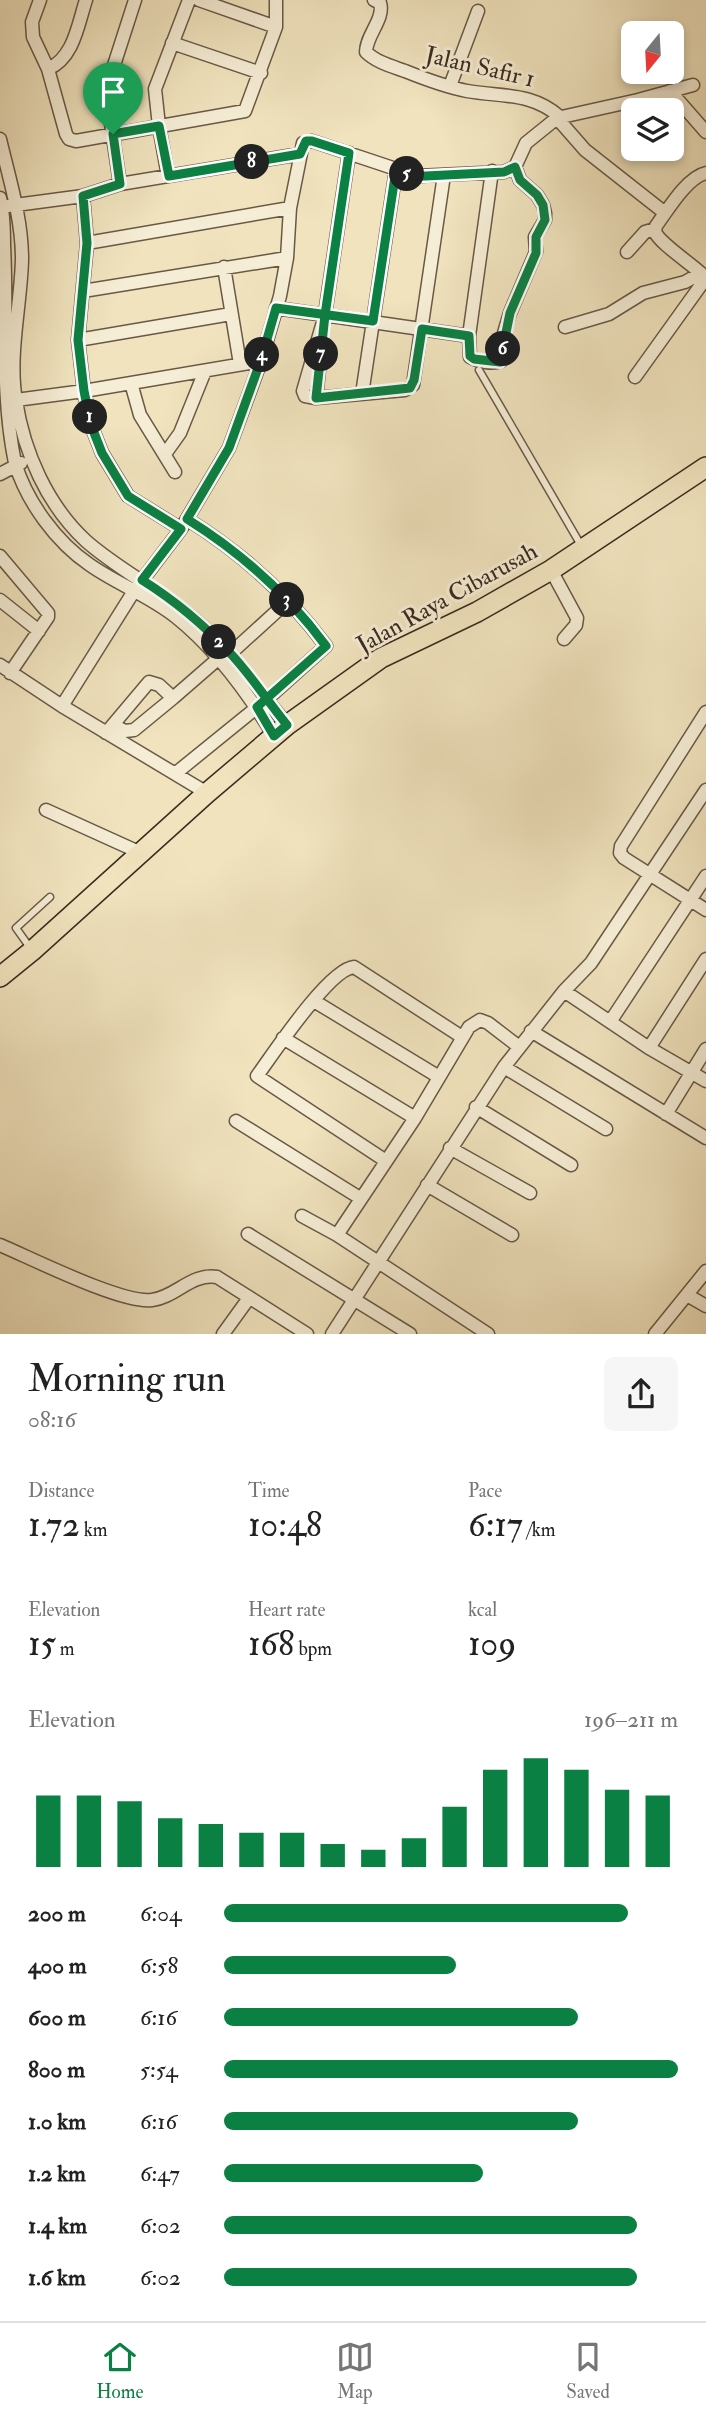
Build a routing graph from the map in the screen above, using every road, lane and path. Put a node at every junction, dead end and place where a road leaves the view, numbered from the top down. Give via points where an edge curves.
1 (40, 0) edge
2 (86, 0) edge
3 (135, 0) edge
4 (189, 0) edge
5 (199, 0) edge
6 (276, 0) edge
7 (374, 0) edge
8 (478, 11) dead end
9 (276, 27) junction
10 (172, 43) junction
11 (48, 69) junction
12 (261, 73) junction
13 (692, 85) dead end
14 (450, 86) junction
15 (670, 91) junction
16 (559, 118) junction
17 (159, 126) junction
18 (706, 132) edge
19 (113, 134) junction
20 (0, 139) edge
21 (349, 153) junction
22 (300, 154) junction
23 (515, 167) junction
24 (396, 170) junction
25 (492, 171) junction
26 (706, 173) edge
27 (444, 175) junction
28 (169, 176) junction
29 (120, 184) junction
30 (83, 196) junction
31 (6, 203) edge
32 (290, 208) junction
33 (666, 213) junction
34 (655, 229) junction
35 (87, 243) junction
36 (627, 252) dead end
37 (287, 258) junction
38 (224, 267) junction
39 (3, 273) edge
40 (701, 273) junction
41 (83, 291) junction
42 (276, 308) junction
43 (232, 314) junction
44 (325, 315) junction
45 (373, 321) junction
46 (2, 324) edge
47 (565, 327) dead end
48 (422, 329) junction
49 (469, 336) junction
50 (78, 340) junction
51 (261, 360) junction
52 (240, 364) junction
53 (205, 370) junction
54 (479, 370) dead end
55 (635, 377) dead end
56 (131, 383) junction
57 (84, 391) junction
58 (362, 394) junction
59 (16, 400) junction
60 (165, 454) junction
61 (32, 458) junction
62 (16, 466) junction
63 (706, 467) edge
64 (174, 472) dead end
65 (0, 474) edge
66 (184, 524) junction
67 (583, 549) junction
68 (0, 556) edge
69 (551, 570) junction
70 (142, 580) junction
71 (134, 591) junction
72 (0, 600) edge
73 (288, 601) junction
74 (39, 631) junction
75 (564, 639) dead end
76 (225, 656) junction
77 (5, 669) edge
78 (173, 698) junction
79 (261, 703) junction
80 (62, 706) junction
81 (706, 712) edge
82 (110, 729) junction
83 (281, 731) junction
84 (176, 773) junction
85 (706, 790) edge
86 (207, 793) junction
87 (46, 810) dead end
88 (141, 853) junction
89 (651, 875) junction
90 (706, 876) edge
91 (50, 897) dead end
92 (690, 900) junction
93 (706, 910) edge
94 (32, 951) junction
95 (706, 959) edge
96 (0, 977) edge
97 (564, 990) junction
98 (314, 1001) junction
99 (610, 1022) junction
100 (531, 1031) junction
101 (462, 1037) junction
102 (283, 1038) junction
103 (518, 1046) junction
104 (649, 1048) junction
105 (706, 1049) edge
106 (504, 1067) junction
107 (701, 1076) edge
108 (439, 1077) junction
109 (476, 1107) junction
110 (666, 1114) junction
111 (415, 1118) junction
112 (236, 1121) dead end
113 (606, 1129) dead end
114 (706, 1138) edge
115 (450, 1149) junction
116 (386, 1161) junction
117 (571, 1165) dead end
118 (427, 1185) junction
119 (530, 1193) dead end
120 (360, 1198) junction
121 (302, 1216) dead end
122 (248, 1234) dead end
123 (337, 1235) junction
124 (512, 1236) dead end
125 (0, 1245) edge
126 (377, 1262) junction
127 (706, 1271) edge
128 (687, 1295) junction
129 (249, 1298) junction
130 (353, 1299) junction
131 (706, 1306) edge
132 (658, 1333) edge
133 (223, 1334) edge
134 (307, 1334) edge
135 (332, 1334) edge
136 (410, 1334) edge
137 (488, 1334) edge

1 - 11 street via 31,29
2 - 11 street via 68,53
3 - 19 street via 107,84
4 - 10 street
5 - 9 street
6 - 9 street
7 - 14 street, Jalan Safir 1 via 382,10 366,44 368,55
8 - 14 street
9 - 12 street
10 - 12 street
10 - 17 street via 156,89
11 - 19 street via 69,139 76,142
12 - 17 street via 245,111
13 - 15 street
14 - 16 street, Jalan Safir 1 via 524,98 548,106
15 - 16 street
15 - 18 street
16 - 23 street via 526,143
16 - 33 street, Jalan Safir 1 via 584,149
17 - 19 street
17 - 28 street
19 - 29 street
20 - 31 street
21 - 22 street via 312,141 303,143
21 - 24 street
21 - 44 street
22 - 28 street
22 - 32 street
23 - 25 street
23 - 49 street via 520,180 543,205 545,220 504,332 501,361 470,356
24 - 27 street via 416,176
24 - 45 street
25 - 27 street
25 - 49 street
26 - 33 street via 696,177
27 - 48 street
28 - 29 street
29 - 30 street
30 - 31 street
30 - 35 street
31 - 39 street
31 - 59 street via 22,243
32 - 35 street
32 - 37 street
33 - 34 street
34 - 36 street via 645,232
34 - 40 street via 660,241
35 - 41 street
37 - 38 street
37 - 42 street
38 - 41 street
38 - 43 street
39 - 46 street
40 - 47 street via 643,293 609,314
40 - 55 street via 706,278
41 - 50 street
42 - 44 street
42 - 51 street
43 - 50 street
43 - 52 street
44 - 45 street
44 - 58 street via 305,396
45 - 48 street
45 - 58 street
46 - 62 street via 4,403
48 - 49 street
48 - 58 street via 413,385 405,390
50 - 57 street
51 - 52 street
51 - 66 street via 229,448
52 - 53 street
53 - 56 street
53 - 60 street via 180,433
54 - 67 lane
56 - 57 street
56 - 60 street via 139,415
57 - 59 street
57 - 66 street via 102,453 128,496
59 - 61 street
60 - 64 street
61 - 62 street
61 - 70 street via 46,490 72,526
62 - 65 street
62 - 71 street via 54,534 90,565
63 - 67 main road, Jalan Raya Cibarusah
66 - 70 street
66 - 73 street via 209,533
67 - 69 main road, Jalan Raya Cibarusah
68 - 74 street via 48,613
69 - 75 street via 577,618
69 - 83 main road, Jalan Raya Cibarusah via 382,658
70 - 71 street
70 - 76 street via 181,608
71 - 76 street
71 - 80 street
72 - 74 street
73 - 76 street
73 - 79 street via 326,646
74 - 77 street
76 - 78 street
76 - 79 street
77 - 80 street
78 - 82 street via 134,730
78 - 82 street via 149,682
79 - 83 street
79 - 84 street
80 - 82 street
81 - 89 street via 621,846 621,856
82 - 84 street
83 - 86 main road, Jalan Raya Cibarusah
84 - 86 street
85 - 89 street
86 - 88 main road, Jalan Raya Cibarusah
87 - 88 street
88 - 94 main road, Jalan Raya Cibarusah
89 - 92 street
89 - 97 street via 591,963
90 - 92 street
91 - 94 lane via 16,928
92 - 93 street
92 - 99 street
94 - 96 main road, Jalan Raya Cibarusah
95 - 104 street
97 - 99 street
97 - 100 street
98 - 101 street via 342,970 354,967
98 - 102 street
98 - 108 street
99 - 104 street
100 - 103 street
100 - 110 street
101 - 103 street via 480,1020
101 - 108 street
102 - 111 street
102 - 116 street via 257,1076
103 - 106 street
104 - 107 street
105 - 107 street
106 - 109 street
106 - 113 street
107 - 110 street
108 - 111 street
109 - 115 street
109 - 117 street
110 - 114 street
111 - 116 street
112 - 120 street
115 - 118 street
115 - 119 street
116 - 120 street
118 - 124 street
118 - 126 street
120 - 123 street
121 - 123 street
122 - 130 street
123 - 126 street
125 - 129 street via 135,1298 161,1298 208,1275
126 - 130 street
126 - 137 street
127 - 128 street
128 - 131 street
128 - 132 street
129 - 133 street
129 - 134 street
130 - 135 street
130 - 136 street

